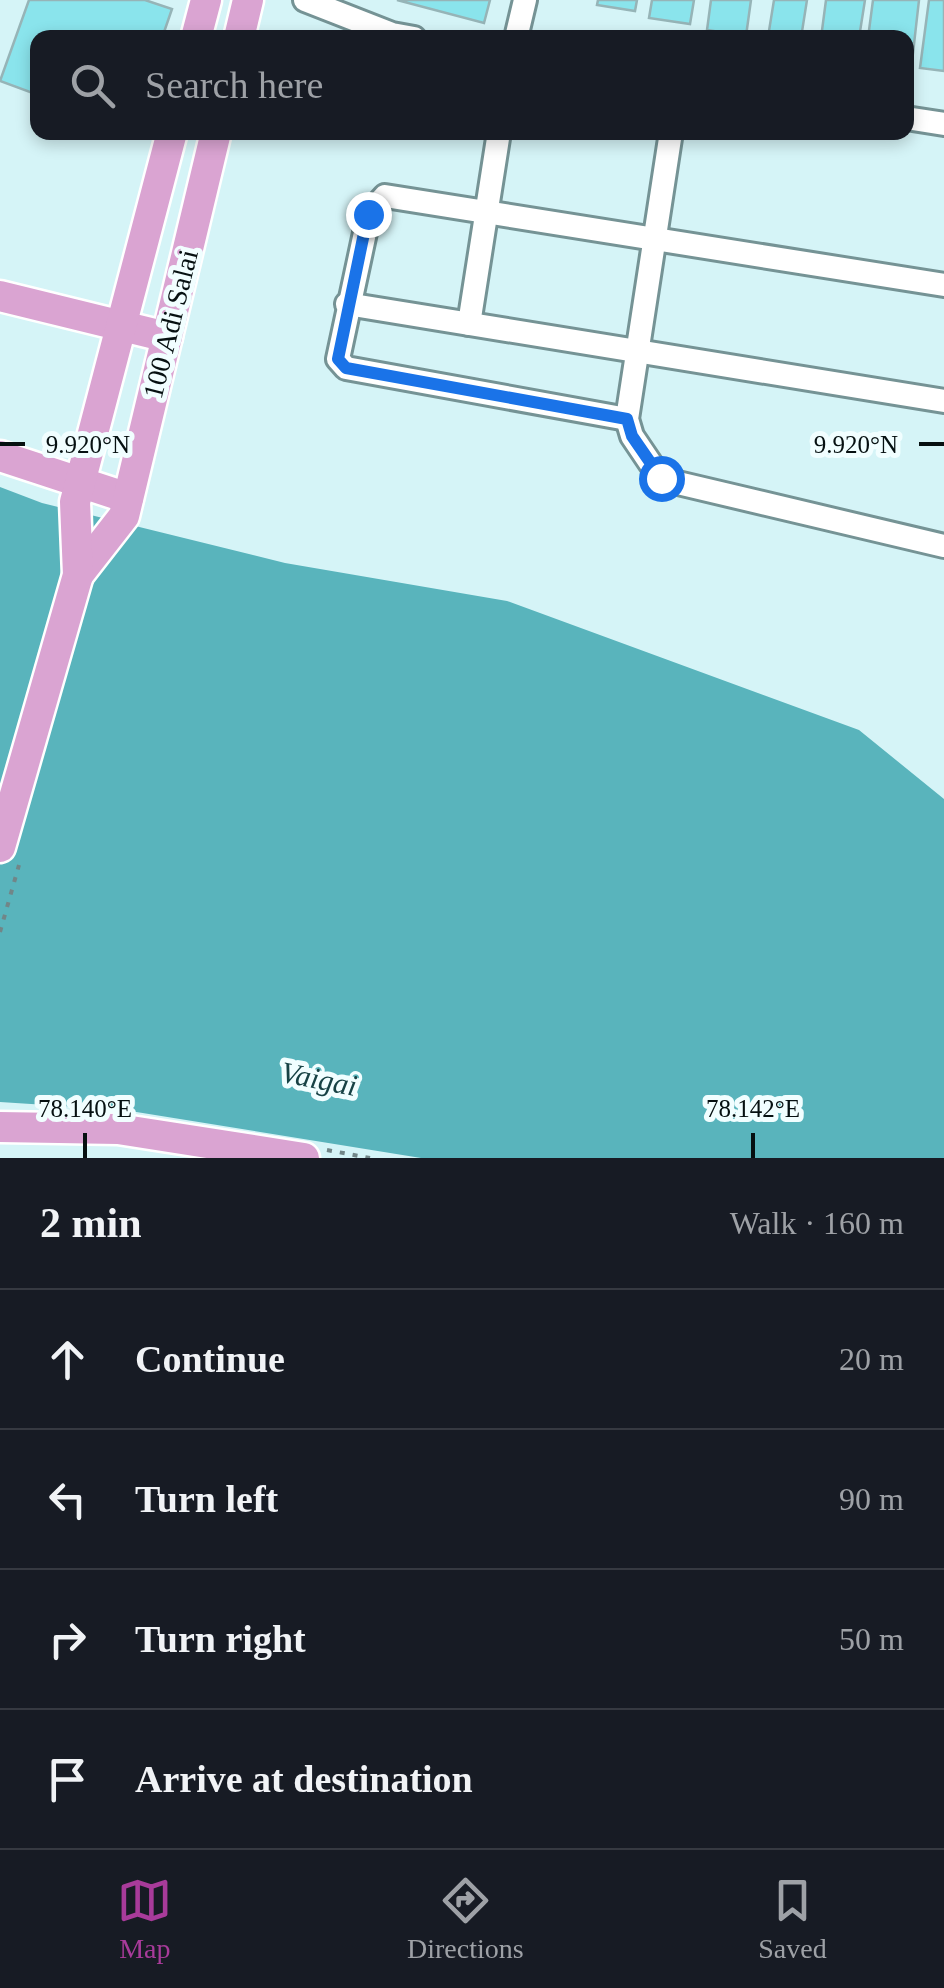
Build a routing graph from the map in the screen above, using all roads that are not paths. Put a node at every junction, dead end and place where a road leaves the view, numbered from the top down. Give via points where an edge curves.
1 (206, 0) edge
2 (248, 0) edge
3 (304, 0) edge
4 (525, 0) edge
5 (198, 30) edge
6 (241, 30) edge
7 (382, 30) edge
8 (518, 30) edge
9 (914, 119) edge
10 (944, 124) edge
11 (170, 140) edge
12 (214, 140) edge
13 (498, 140) edge
14 (670, 140) edge
15 (486, 211) junction
16 (656, 238) junction
17 (944, 285) edge
18 (0, 296) edge
19 (348, 304) junction
20 (122, 324) junction
21 (469, 324) junction
22 (167, 336) junction
23 (639, 352) junction
24 (944, 401) edge
25 (627, 419) junction
26 (0, 456) edge
27 (77, 493) junction
28 (126, 507) junction
29 (944, 546) edge
30 (78, 575) junction
31 (0, 847) edge
32 (0, 1128) edge
33 (304, 1158) edge

1 - 5 main road
2 - 6 main road
3 - 7 street
4 - 8 street
9 - 10 street
11 - 20 main road, 100 Adi Salai
12 - 22 main road, 100 Adi Salai
13 - 15 street
14 - 16 street
15 - 16 street
15 - 19 street via 384,196 368,214
15 - 21 street
16 - 17 street
16 - 23 street
18 - 20 main road
19 - 21 street
19 - 25 street via 338,359 346,368
20 - 22 main road
20 - 27 main road, 100 Adi Salai
21 - 23 street
22 - 28 main road, 100 Adi Salai
23 - 24 street
23 - 25 street
25 - 29 street via 661,478
26 - 27 main road
27 - 28 main road
27 - 30 main road, 100 Adi Salai
28 - 30 main road
30 - 31 main road
32 - 33 main road via 118,1129

